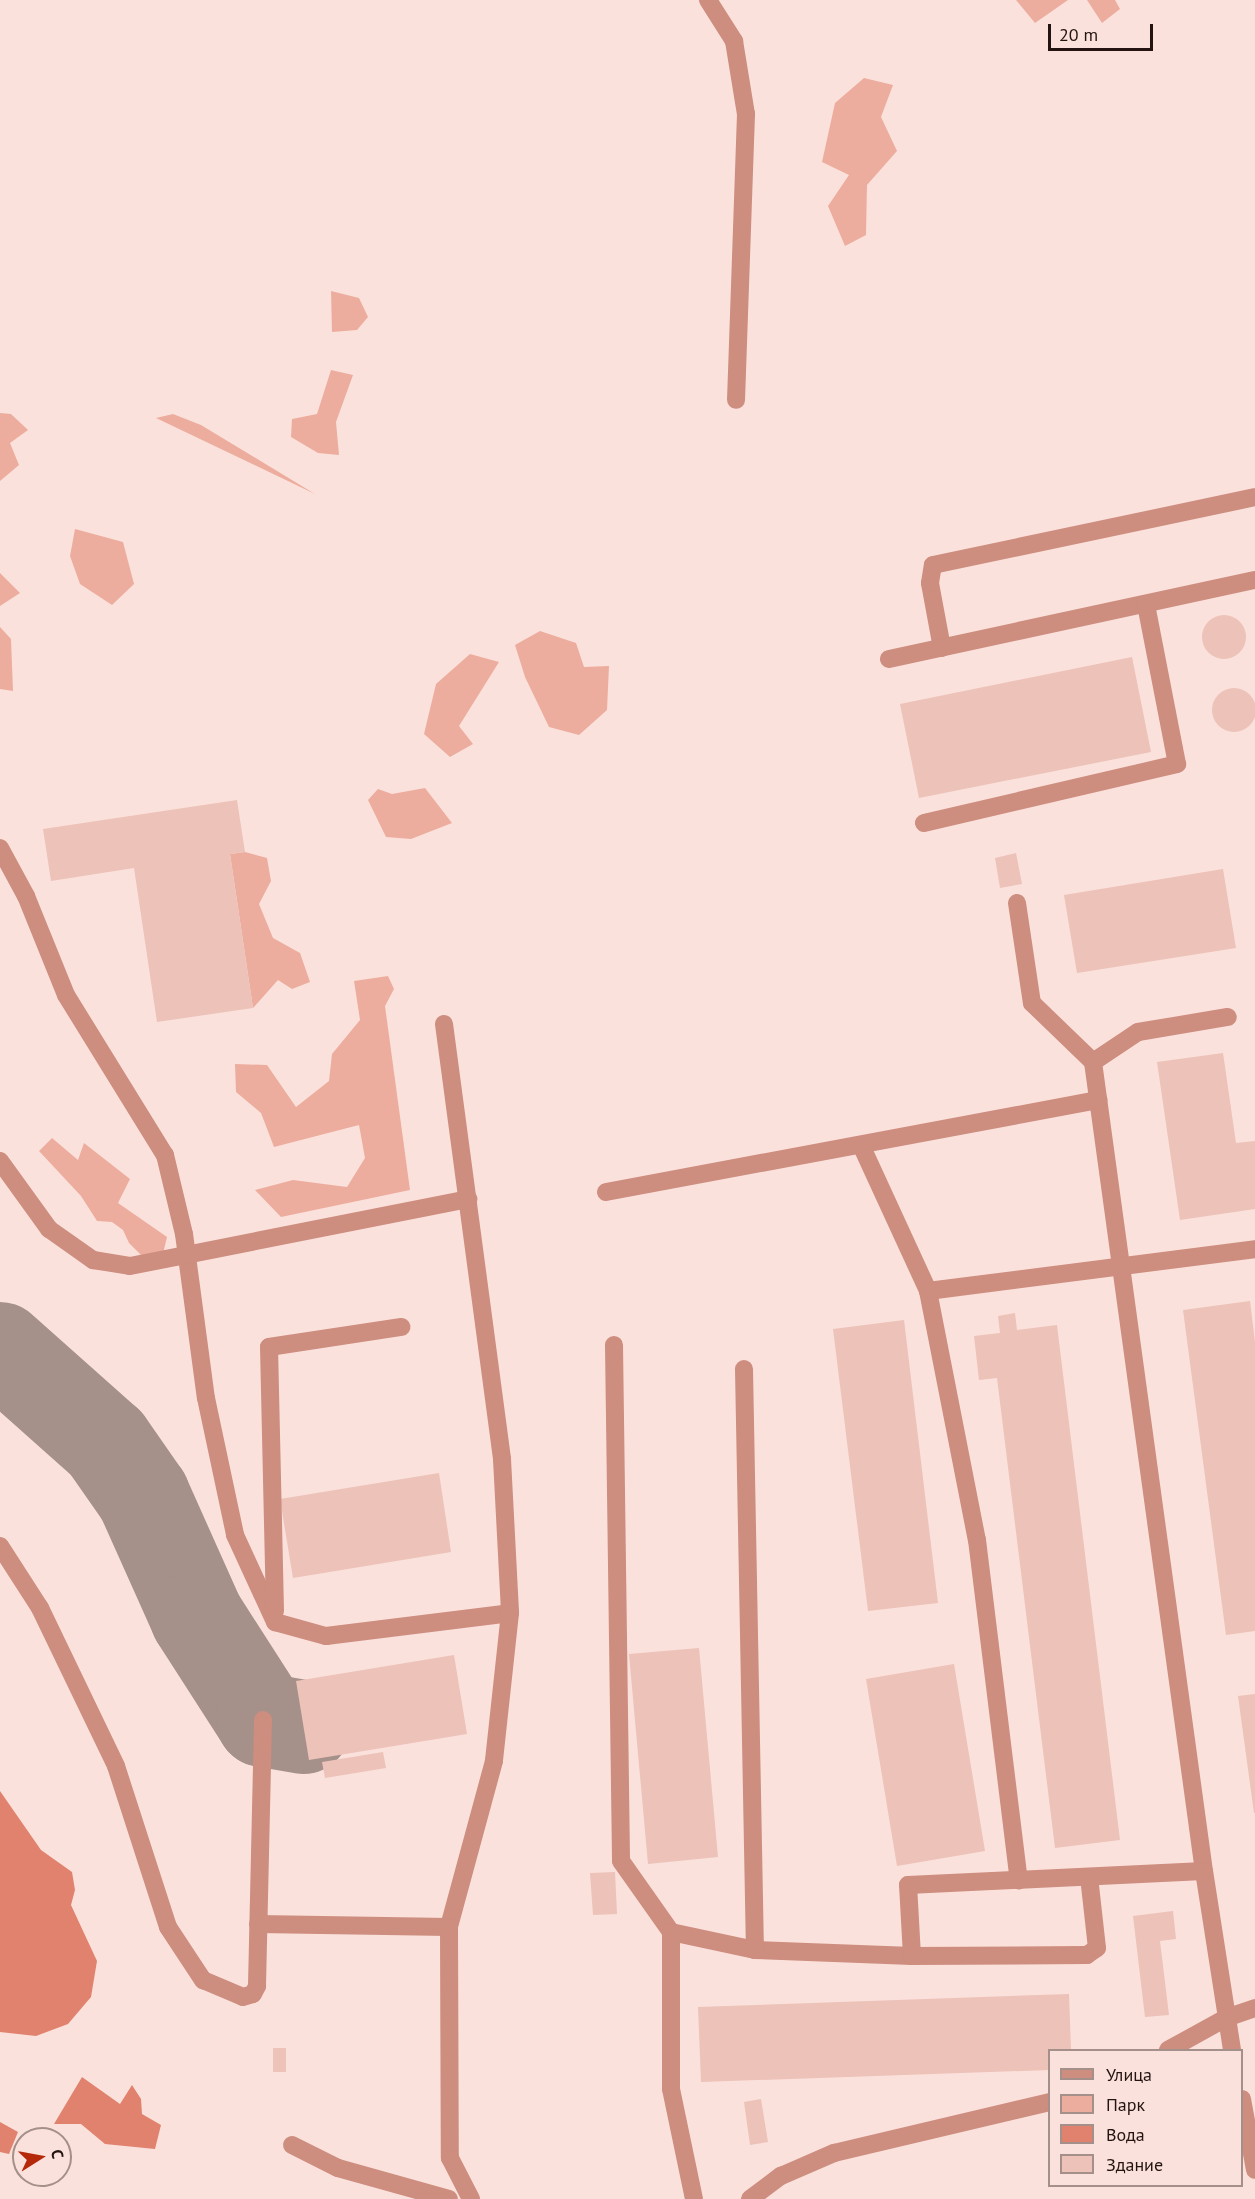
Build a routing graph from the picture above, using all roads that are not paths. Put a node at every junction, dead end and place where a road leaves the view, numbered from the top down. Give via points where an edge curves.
1 (708, 0) edge
2 (736, 400) dead end
3 (1255, 497) edge
4 (1255, 580) edge
5 (1146, 604) junction
6 (942, 648) junction
7 (889, 659) dead end
8 (924, 823) dead end
9 (0, 848) edge
10 (1017, 903) dead end
11 (1228, 1017) dead end
12 (444, 1024) dead end
13 (1093, 1062) junction
14 (1098, 1100) junction
15 (861, 1144) junction
16 (0, 1161) edge
17 (606, 1192) dead end
18 (468, 1199) junction
19 (1255, 1249) edge
20 (187, 1255) junction
21 (1121, 1264) junction
22 (928, 1291) junction
23 (402, 1327) dead end
24 (615, 1345) dead end
25 (744, 1369) dead end
26 (0, 1546) edge
27 (510, 1612) junction
28 (275, 1622) junction
29 (263, 1720) dead end
30 (1204, 1871) junction
31 (1089, 1877) junction
32 (1019, 1880) junction
33 (258, 1924) junction
34 (449, 1927) junction
35 (671, 1932) junction
36 (755, 1950) junction
37 (912, 1956) junction
38 (1255, 2008) edge
39 (1226, 2018) junction
40 (1170, 2049) edge
41 (1232, 2049) edge
42 (1048, 2102) edge
43 (1243, 2104) edge
44 (292, 2145) dead end
45 (1255, 2170) edge
46 (449, 2199) edge
47 (471, 2199) edge
48 (694, 2199) edge
49 (750, 2199) edge

1 - 2 street via 734,41 746,114
3 - 6 street via 933,565 930,583
4 - 5 street
5 - 6 street
5 - 8 street via 1177,764
6 - 7 street
9 - 20 street via 26,896 66,995 165,1155
10 - 13 street via 1032,1003
11 - 13 street via 1138,1032
12 - 18 street
13 - 14 street
14 - 15 street
14 - 21 street
15 - 17 street
15 - 22 street
16 - 20 street via 49,1229 93,1260 130,1266
18 - 20 street
18 - 27 street via 502,1459
19 - 21 street
20 - 28 street via 206,1398 235,1535
21 - 22 street
21 - 30 street
22 - 32 street via 977,1540
23 - 28 street via 269,1347
24 - 35 street via 621,1861
25 - 36 street
26 - 33 street via 40,1608 116,1766 168,1928 203,1980 243,1997 253,1994 257,1986
27 - 28 street via 326,1636
27 - 34 street via 494,1761
29 - 33 street
30 - 31 street
30 - 39 street
31 - 32 street
31 - 37 street via 1094,1953
32 - 37 street via 908,1885
33 - 34 street
34 - 47 street via 450,2158
35 - 36 street
35 - 48 street via 671,2089
36 - 37 street
38 - 39 street
39 - 40 street
39 - 41 street
42 - 49 street via 834,2153 781,2176
43 - 45 street
44 - 46 street via 338,2168

